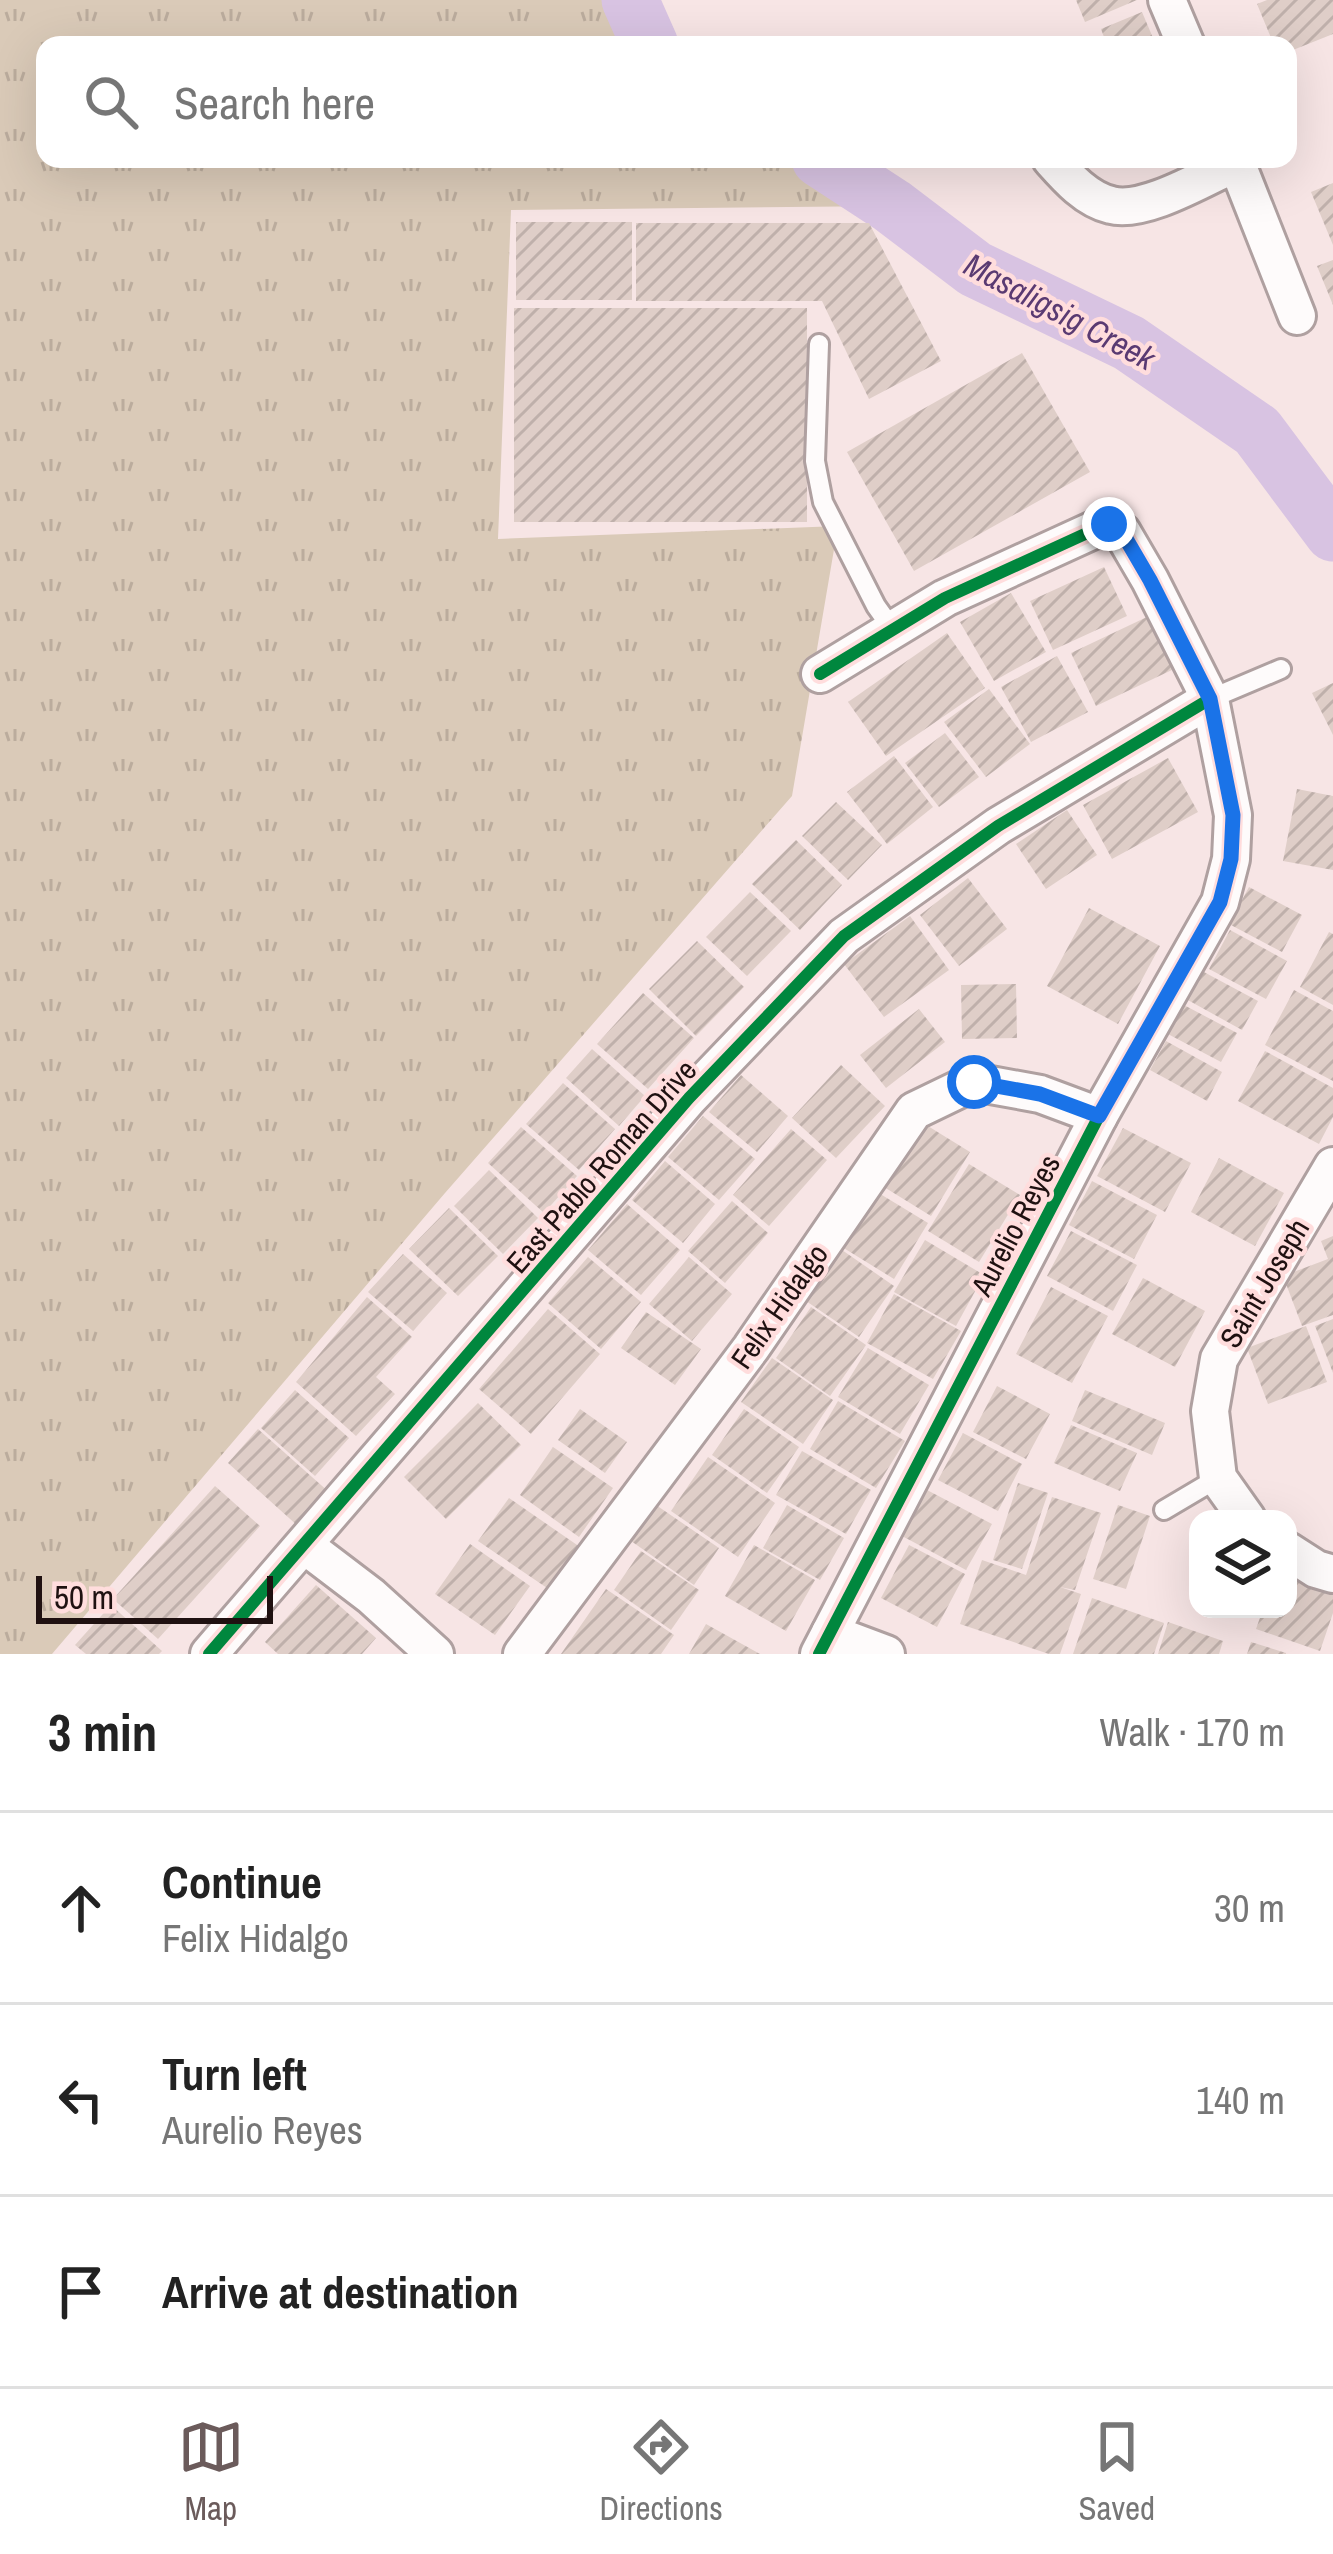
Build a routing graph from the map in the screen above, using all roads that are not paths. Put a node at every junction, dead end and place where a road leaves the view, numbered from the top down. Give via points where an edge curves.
1 (1167, 0) edge
2 (1182, 36) edge
3 (1059, 168) edge
4 (1220, 168) edge
5 (1238, 168) edge
6 (1297, 316) dead end
7 (819, 344) dead end
8 (893, 630) junction
9 (1281, 669) dead end
10 (820, 674) dead end
11 (1210, 699) junction
12 (1099, 1116) junction
13 (1333, 1166) edge
14 (1218, 1478) junction
15 (1164, 1510) dead end
16 (1241, 1510) edge
17 (304, 1545) junction
18 (1297, 1557) edge
19 (1333, 1574) edge
20 (824, 1643) edge
21 (208, 1654) edge
22 (435, 1654) edge
23 (522, 1654) edge
24 (886, 1654) edge

1 - 2 street
3 - 4 street via 1112,206 1142,205
5 - 6 street
7 - 8 lane via 815,461 824,502
8 - 10 street, Aurelio Reyes
8 - 11 street, Aurelio Reyes via 1109,524 1141,564
9 - 11 lane, East Pablo Roman Drive
11 - 12 street, Aurelio Reyes via 1233,815 1220,902
11 - 17 street, East Pablo Roman Drive via 998,826 844,936 689,1098
12 - 20 street, Aurelio Reyes
12 - 23 street, Felix Hidalgo via 974,1082 914,1111 752,1348
13 - 14 street, Saint Joseph via 1219,1359 1210,1411
14 - 15 lane
14 - 16 street
17 - 21 street, East Pablo Roman Drive
17 - 22 street
18 - 19 street
20 - 24 street

